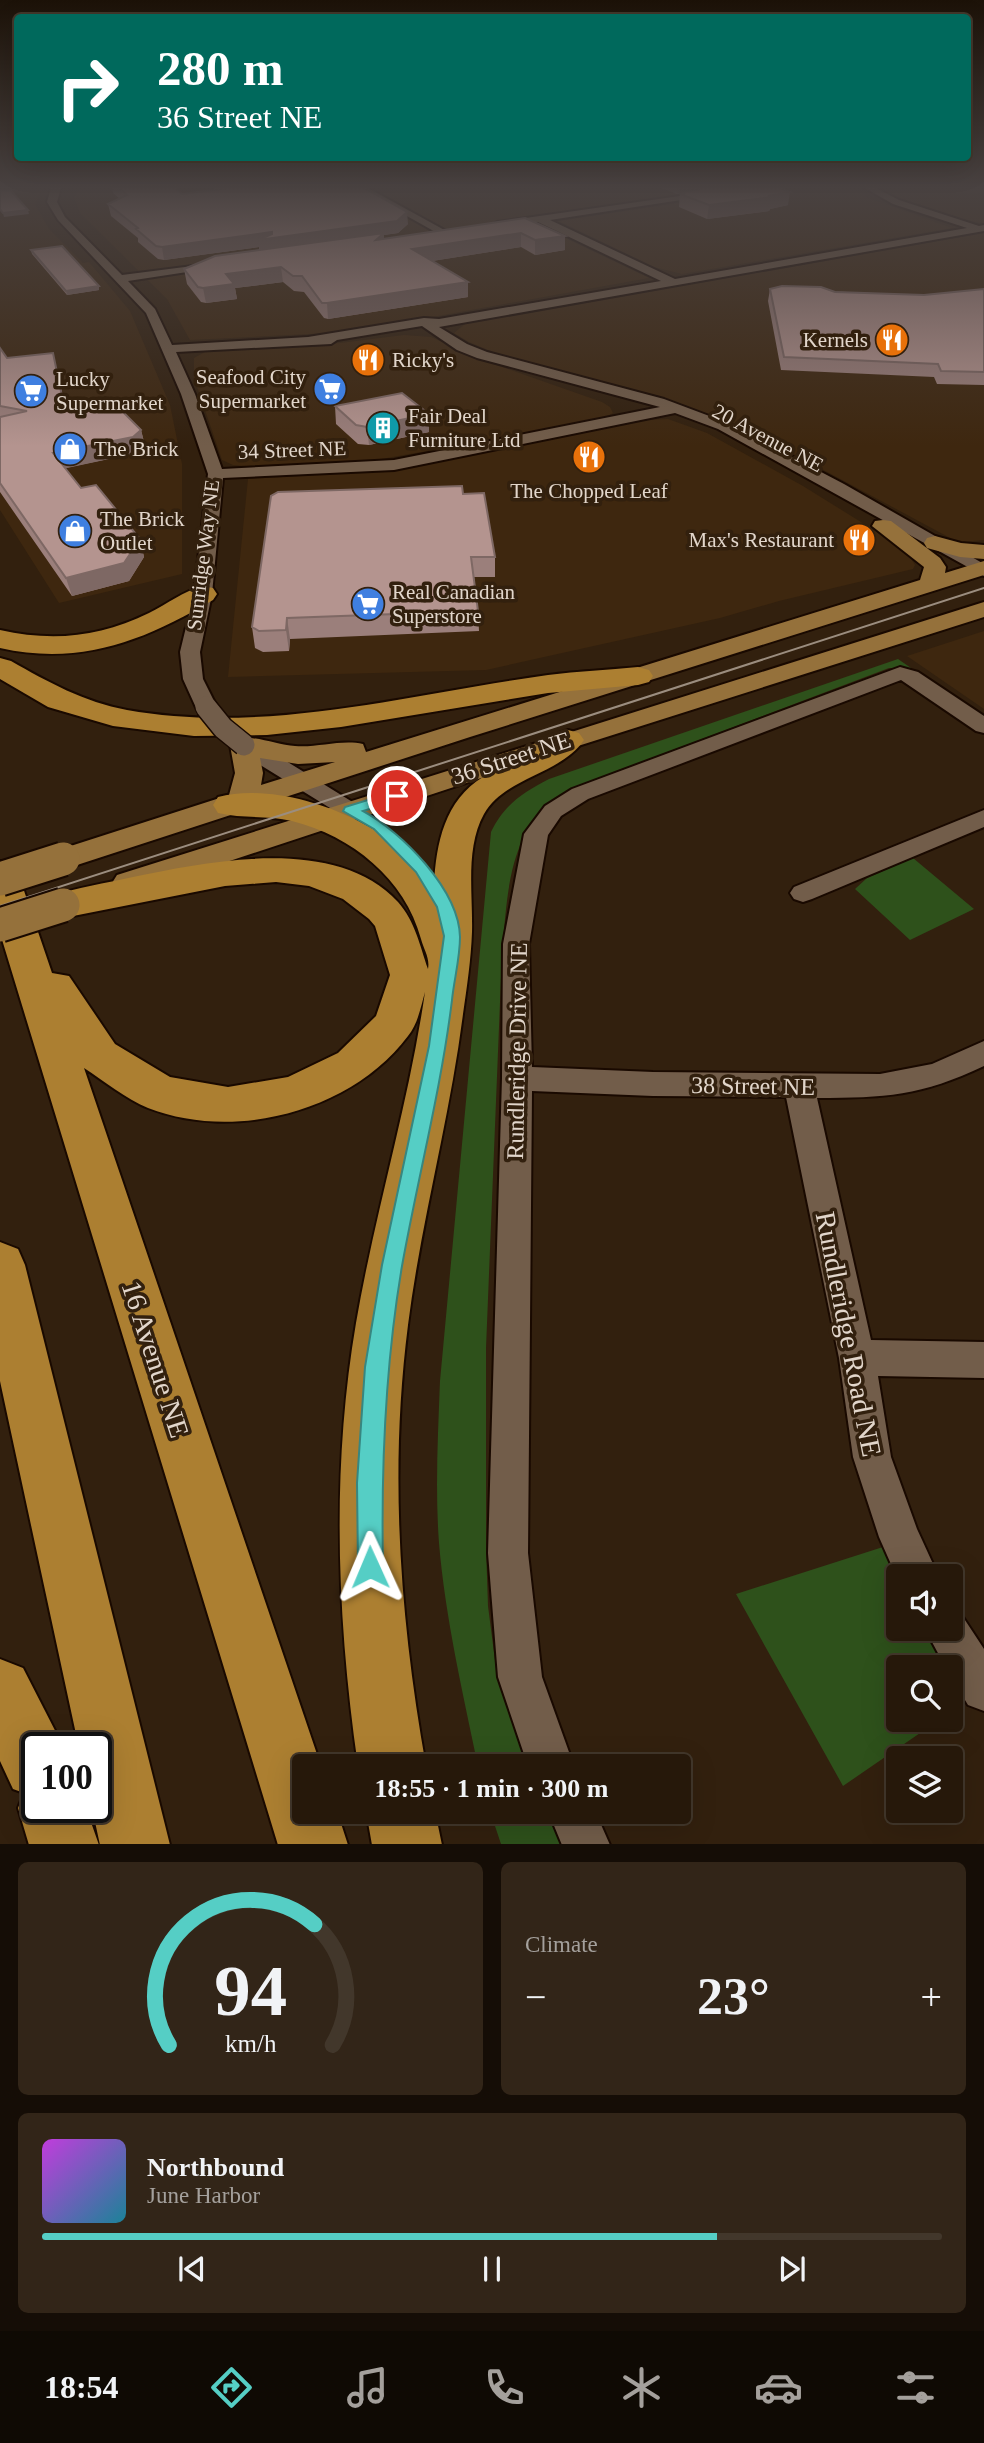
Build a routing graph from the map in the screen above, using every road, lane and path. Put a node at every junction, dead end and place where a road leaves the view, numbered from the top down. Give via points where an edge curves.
1 (116, 274) edge
2 (155, 274) edge
3 (656, 274) edge
4 (718, 274) edge
5 (121, 279) junction
6 (673, 282) junction
7 (431, 324) junction
8 (215, 346) junction
9 (167, 349) junction
10 (516, 366) junction
11 (176, 370) junction
12 (584, 390) junction
13 (677, 409) junction
14 (658, 413) junction
15 (596, 427) junction
16 (215, 474) junction
17 (883, 526) junction
18 (935, 543) joint
19 (981, 569) edge
20 (931, 584) junction
21 (202, 594) junction
22 (984, 609) edge
23 (984, 618) edge
24 (952, 620) junction
25 (0, 639) edge
26 (0, 667) edge
27 (638, 676) junction
28 (984, 726) edge
29 (460, 731) junction
30 (568, 740) junction
31 (244, 745) junction
32 (302, 782) junction
33 (236, 804) junction
34 (336, 815) junction
35 (984, 818) edge
36 (1, 891) edge
37 (803, 893) dead end
38 (63, 905) junction
39 (449, 954) junction
40 (984, 1053) edge
41 (517, 1078) junction
42 (799, 1086) junction
43 (0, 1265) edge
44 (857, 1358) junction
45 (984, 1360) edge
46 (912, 1564) edge
47 (954, 1641) edge
48 (984, 1689) edge
49 (0, 1691) edge
50 (21, 1733) edge
51 (390, 1754) edge
52 (547, 1754) edge
53 (57, 1823) edge
54 (403, 1824) edge
55 (577, 1824) edge
56 (64, 1844) edge
57 (135, 1844) edge
58 (313, 1844) edge
59 (407, 1844) edge
60 (586, 1844) edge

1 - 5 street, Sunridge Way NE
2 - 5 street
3 - 6 street
4 - 6 street
5 - 9 street, Sunridge Way NE via 151,312
6 - 7 street
7 - 8 street via 359,338
7 - 10 street, 20 Avenue NE via 462,347
8 - 9 street
8 - 11 street via 196,352
9 - 11 street, Sunridge Way NE
10 - 12 street, 20 Avenue NE
10 - 13 street, 20 Avenue NE
11 - 16 street, Sunridge Way NE via 205,437
12 - 14 street, 20 Avenue NE
12 - 15 street via 618,413
13 - 14 street
13 - 18 street, 20 Avenue NE via 763,446
14 - 15 street, 34 Street NE
14 - 17 street, 20 Avenue NE via 730,440
15 - 16 street, 34 Street NE via 394,465
16 - 21 street, Sunridge Way NE
17 - 19 street, 20 Avenue NE
17 - 20 main road via 932,563
18 - 19 main road via 960,550
19 - 20 main road, 36 Street NE
20 - 27 main road, 36 Street NE
21 - 25 highway via 107,640 50,647
21 - 31 street, Sunridge Way NE, bridge via 190,652 193,680 206,707
22 - 24 main road, 36 Street NE
23 - 24 main road
24 - 30 main road, 36 Street NE
26 - 27 highway via 40,692 84,708 150,723 211,728 334,717 548,684
27 - 29 main road, 36 Street NE
28 - 41 street, Rundleridge Drive NE via 900,673 580,794 553,811 536,834 516,944
29 - 31 main road via 406,736 322,756 278,754
29 - 32 main road, 36 Street NE
30 - 34 main road, 36 Street NE
30 - 39 highway via 499,781 464,818 456,851
31 - 32 street, Sunridge Way NE
31 - 33 main road via 249,773
32 - 33 main road, 36 Street NE
32 - 34 street, Sunridge Way NE
33 - 34 highway
33 - 36 main road, 36 Street NE, bridge via 63,859
34 - 38 main road, 36 Street NE
34 - 39 highway via 407,874 435,918
35 - 37 street
36 - 38 main road, 36 Street NE, bridge
36 - 38 highway via 25,913 58,996 102,1058 144,1087 194,1104 255,1105 316,1087 343,1072 384,1038 407,995 408,954 389,916 357,890 320,876 254,872
36 - 58 highway, 16 Avenue NE
39 - 51 highway via 438,1046 392,1265 372,1421 371,1616
40 - 42 street, 38 Street NE via 937,1075 880,1086
41 - 42 street, 38 Street NE
41 - 52 street, Rundleridge Drive NE via 508,1553 520,1677
42 - 44 street, Rundleridge Road NE
43 - 57 highway
44 - 45 street
44 - 46 street, Rundleridge Road NE via 872,1457
47 - 48 street
49 - 50 highway
53 - 56 highway
54 - 59 highway
55 - 60 street

